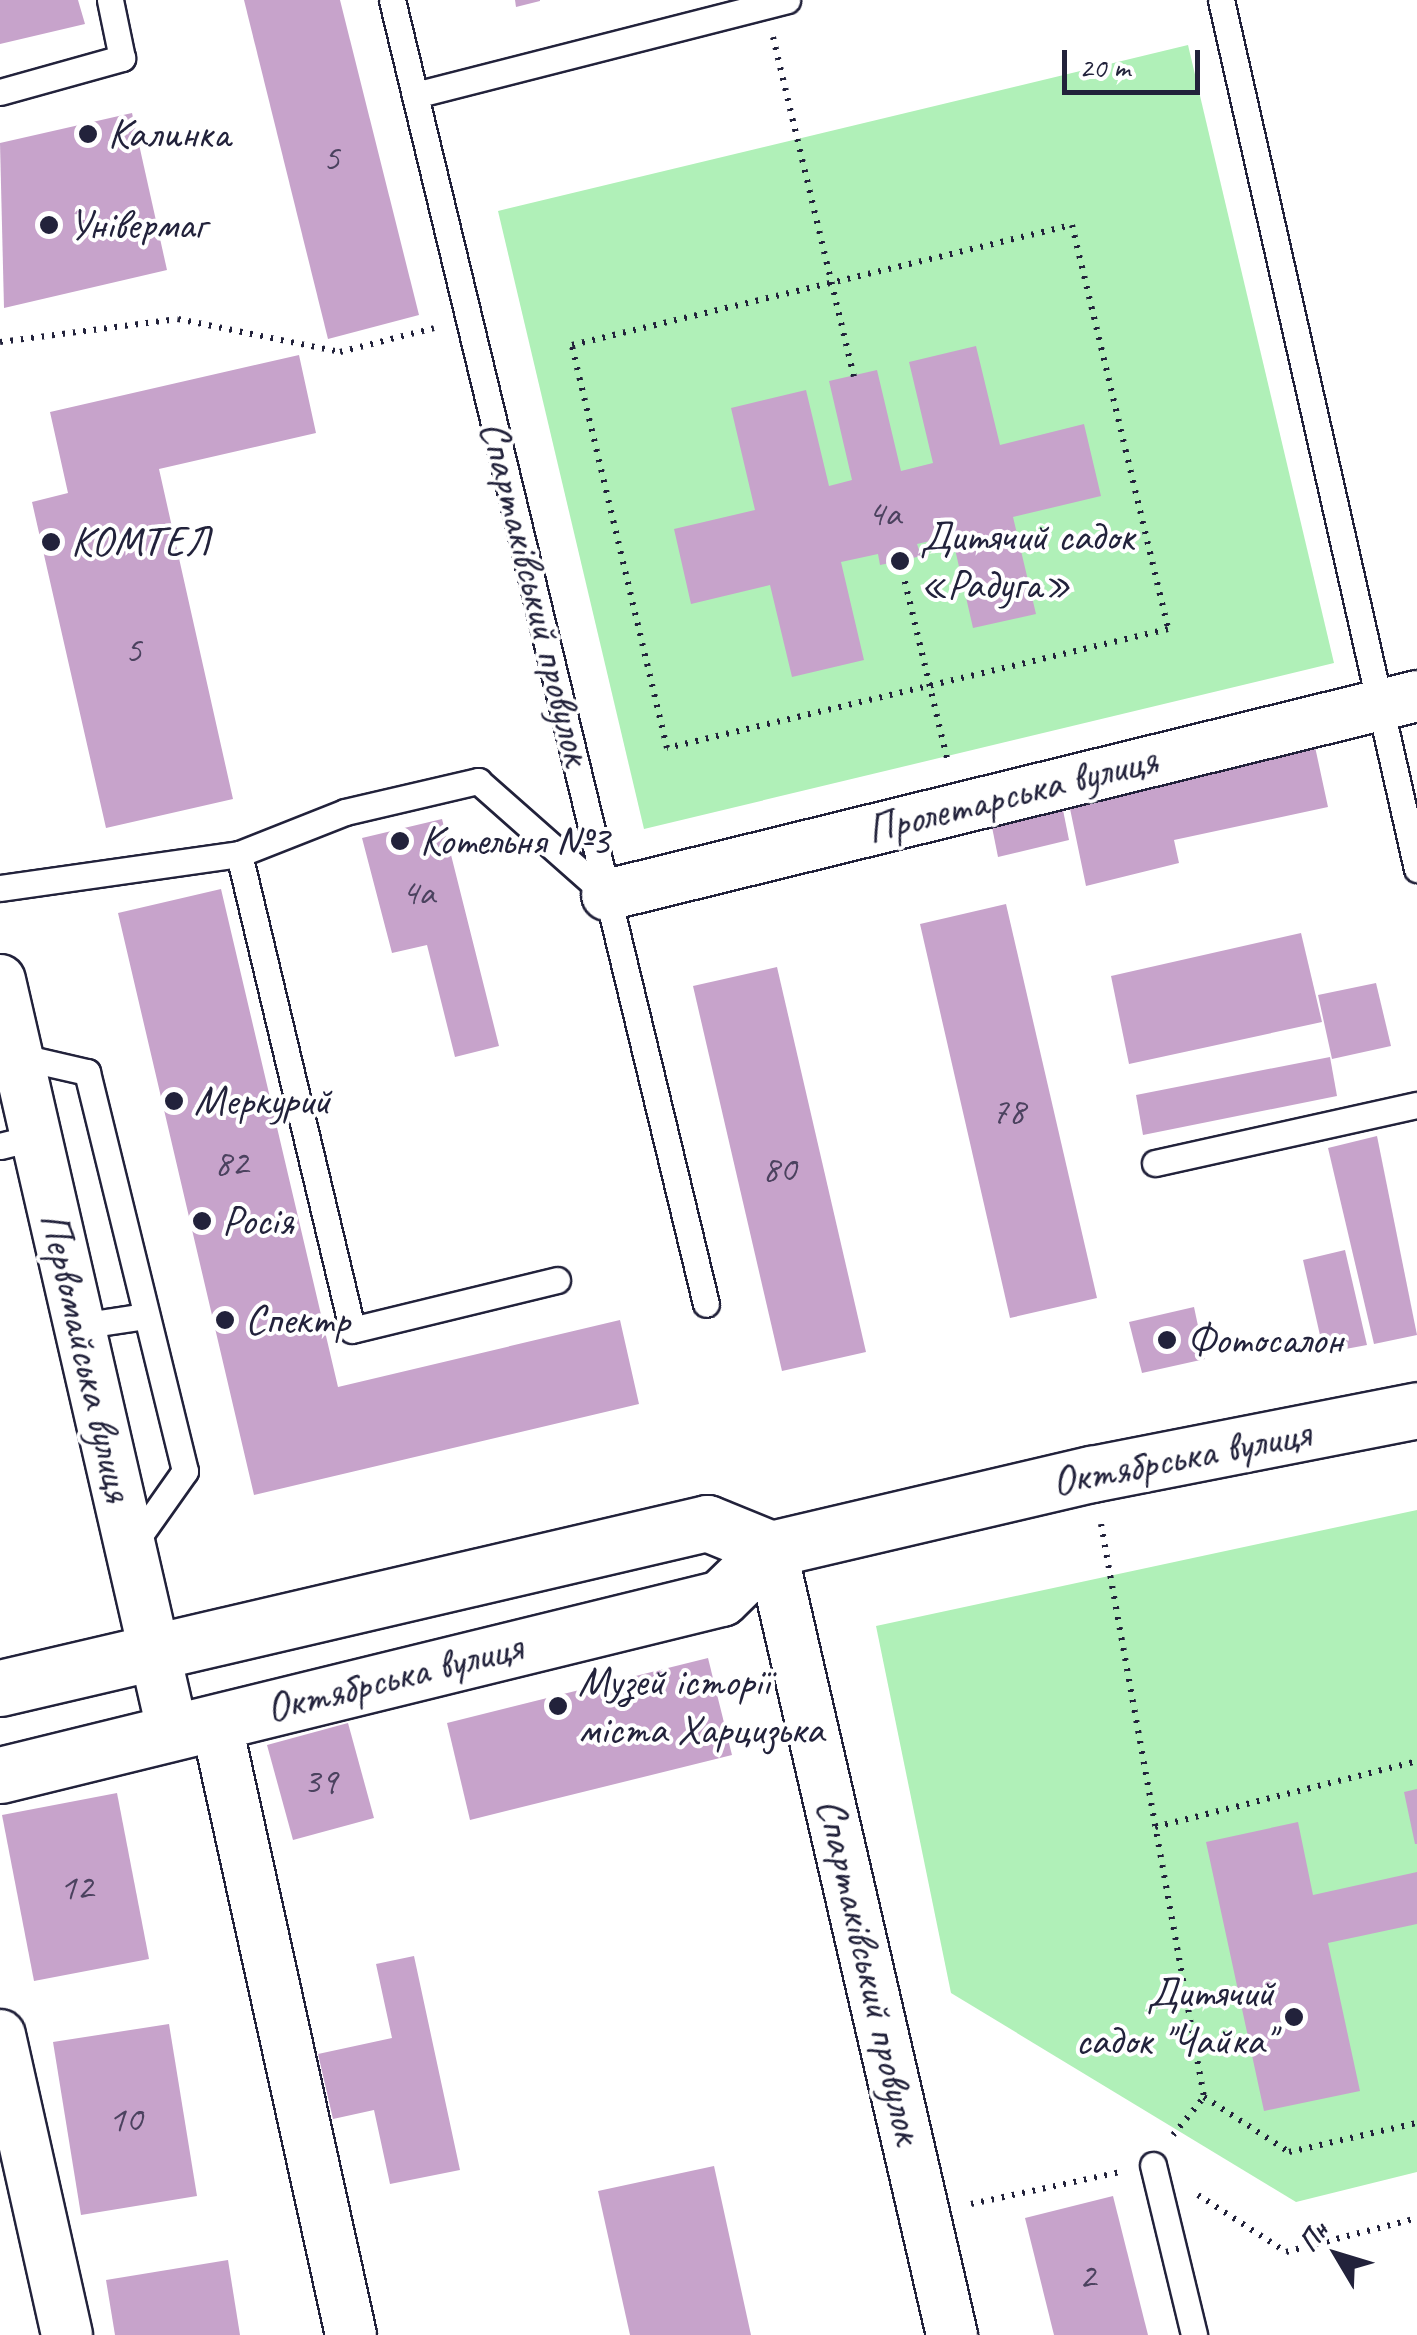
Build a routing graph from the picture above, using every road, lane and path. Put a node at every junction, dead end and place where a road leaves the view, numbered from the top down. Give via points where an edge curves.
1 (110, 0) edge
2 (392, 0) edge
3 (1221, 0) edge
4 (776, 2) edge
5 (0, 92) edge
6 (415, 96) junction
7 (831, 283) junction
8 (469, 320) junction
9 (0, 342) edge
10 (854, 376) dead end
11 (900, 561) dead end
12 (930, 686) junction
13 (1400, 701) edge
14 (959, 808) junction
15 (239, 854) junction
16 (1417, 869) edge
17 (0, 888) edge
18 (608, 894) junction
19 (0, 980) edge
20 (17, 1056) junction
21 (1417, 1105) edge
22 (18, 1142) edge
23 (1155, 1163) dead end
24 (558, 1280) dead end
25 (706, 1304) dead end
26 (146, 1316) junction
27 (79, 1326) junction
28 (1417, 1410) edge
29 (1092, 1474) junction
30 (130, 1549) junction
31 (771, 1550) junction
32 (154, 1652) junction
33 (0, 1688) edge
34 (194, 1727) junction
35 (1417, 1761) edge
36 (0, 1774) edge
37 (1155, 1826) junction
38 (0, 2035) edge
39 (1204, 2097) junction
40 (1417, 2123) edge
41 (1152, 2165) joint
42 (67, 2335) edge
43 (350, 2335) edge
44 (952, 2335) edge
45 (1194, 2335) edge

1 - 5 lane via 122,58
2 - 6 lane, Спартаківський провулок
3 - 13 lane
4 - 6 lane
4 - 7 path
6 - 8 lane, Спартаківський провулок
7 - 10 path
7 - 12 path via 1072,225 1168,629
7 - 12 path via 572,345 668,748
8 - 9 path via 340,352 178,319
8 - 18 lane, Спартаківський провулок
11 - 12 path
12 - 14 path
13 - 14 street, Пролетарська вулиця
13 - 16 lane
14 - 18 street, Пролетарська вулиця
15 - 17 lane
15 - 18 lane via 345,812 478,781
15 - 24 lane via 352,1330
18 - 25 lane, Спартаківський провулок
19 - 20 street, Первомайська вулиця
20 - 22 street, Первомайська вулиця
20 - 26 lane via 86,1072
21 - 23 lane
22 - 27 street, Первомайська вулиця
26 - 27 lane
26 - 30 lane via 185,1472
27 - 30 street, Первомайська вулиця
28 - 29 main road, Октябрська вулиця
29 - 31 main road, Октябрська вулиця
29 - 37 path
30 - 32 street, Первомайська вулиця
31 - 32 main road, Октябрська вулиця via 706,1524
31 - 34 main road, Октябрська вулиця via 722,1598
31 - 44 street, Спартаківський провулок
32 - 33 main road, Октябрська вулиця
32 - 34 street, Первомайська вулиця
34 - 36 main road, Октябрська вулиця
34 - 43 street, Первомайська вулиця
35 - 37 path
37 - 39 path
38 - 42 street
39 - 40 path via 1288,2152
39 - 41 path
41 - 45 lane

